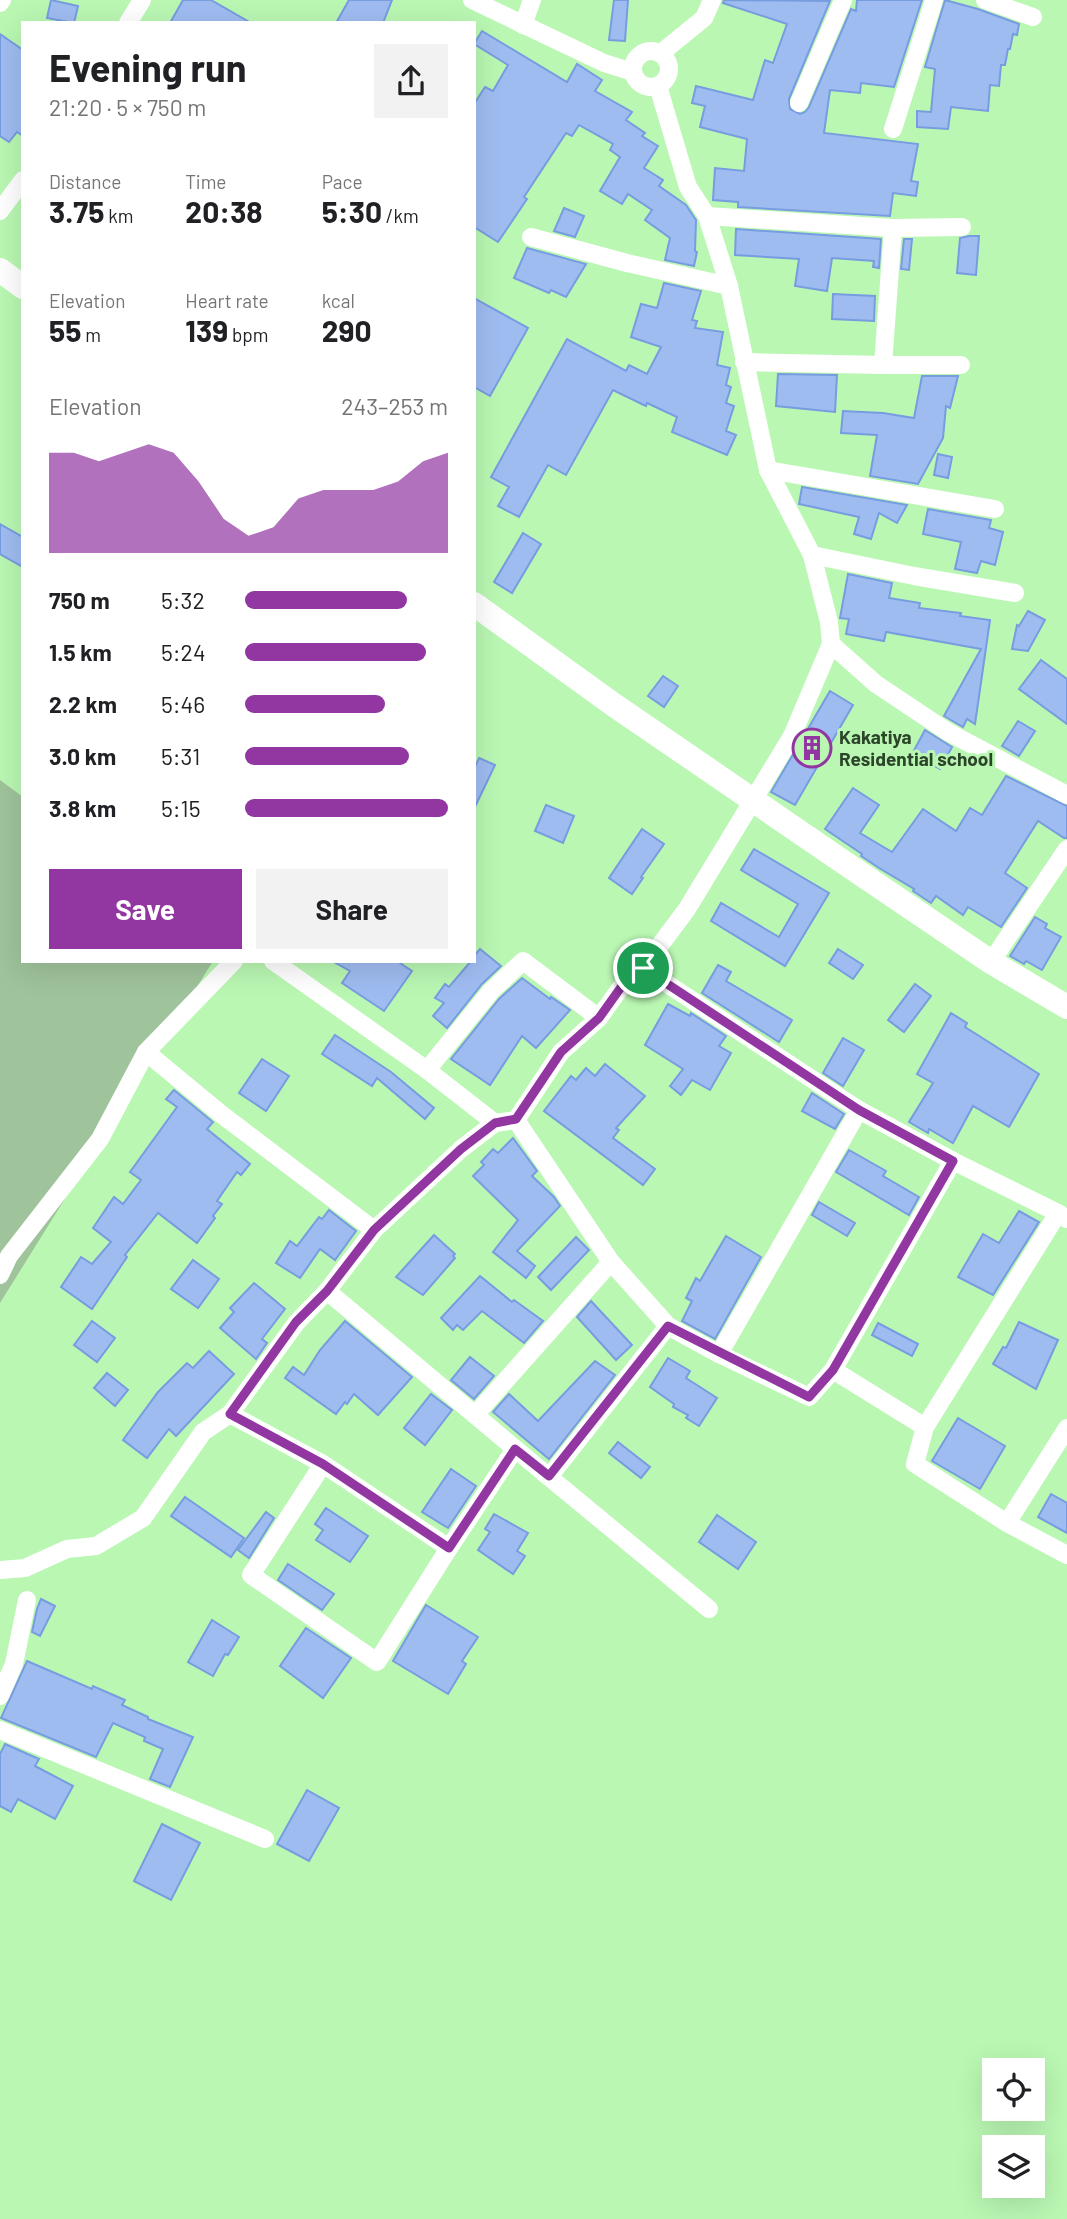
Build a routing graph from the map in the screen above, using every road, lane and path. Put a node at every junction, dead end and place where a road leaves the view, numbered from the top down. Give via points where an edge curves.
1 (142, 0) edge
2 (472, 0) edge
3 (531, 0) edge
4 (712, 0) edge
5 (843, 0) edge
6 (934, 0) edge
7 (985, 0) edge
8 (1033, 17) dead end
9 (129, 21) edge
10 (523, 25) junction
11 (661, 54) junction
12 (633, 72) junction
13 (658, 86) junction
14 (799, 103) dead end
15 (894, 129) dead end
16 (21, 183) edge
17 (0, 211) edge
18 (707, 216) junction
19 (962, 227) dead end
20 (893, 228) junction
21 (531, 237) dead end
22 (0, 270) edge
23 (21, 286) edge
24 (729, 286) junction
25 (744, 362) junction
26 (961, 365) dead end
27 (883, 366) junction
28 (768, 470) junction
29 (995, 509) dead end
30 (812, 555) junction
31 (1015, 593) dead end
32 (478, 614) edge
33 (831, 644) junction
34 (1067, 795) edge
35 (754, 801) junction
36 (1067, 849) edge
37 (991, 962) junction
38 (232, 963) edge
39 (276, 963) edge
40 (643, 968) junction
41 (1067, 1007) edge
42 (599, 1018) junction
43 (146, 1052) junction
44 (427, 1070) junction
45 (859, 1110) junction
46 (516, 1119) junction
47 (495, 1123) junction
48 (953, 1161) junction
49 (1062, 1216) edge
50 (374, 1230) junction
51 (611, 1262) junction
52 (0, 1275) edge
53 (327, 1291) junction
54 (668, 1326) junction
55 (719, 1353) junction
56 (833, 1370) junction
57 (230, 1414) junction
58 (475, 1415) junction
59 (925, 1427) junction
60 (1067, 1428) edge
61 (515, 1449) junction
62 (323, 1464) junction
63 (549, 1476) junction
64 (1007, 1523) junction
65 (449, 1548) junction
66 (1067, 1555) edge
67 (0, 1570) edge
68 (27, 1600) dead end
69 (709, 1609) dead end
70 (0, 1696) edge
71 (0, 1730) edge
72 (265, 1839) dead end

1 - 9 street
2 - 10 street
3 - 10 street
4 - 11 street via 704,18
5 - 14 street
6 - 15 street
7 - 8 street
10 - 12 street
11 - 12 street via 641,54 635,58
11 - 13 street via 669,71
12 - 13 street via 642,85
13 - 18 street via 688,187
16 - 17 street
18 - 20 street
18 - 24 street
19 - 20 street
20 - 27 street
21 - 24 street
22 - 23 main road
24 - 25 street
25 - 27 street
25 - 28 street
26 - 27 street
28 - 29 street
28 - 30 street
30 - 31 street
30 - 33 street
32 - 35 main road
33 - 34 street via 876,684 948,732
33 - 35 street via 792,736
35 - 37 main road
35 - 40 street via 687,909
36 - 37 street
37 - 41 main road
38 - 43 street
39 - 44 street
40 - 42 street via 624,983
40 - 45 street
42 - 44 street via 523,961 491,991
42 - 46 street via 561,1052
43 - 50 street
43 - 52 street via 100,1139 9,1256
44 - 47 street
45 - 48 street
45 - 55 street
46 - 47 street
46 - 51 street
47 - 50 street
48 - 49 street
48 - 56 street
49 - 59 street
50 - 53 street
51 - 54 street
51 - 58 street
53 - 57 street via 296,1322
53 - 58 street
54 - 55 street
54 - 63 street
55 - 56 street via 809,1397
56 - 59 street
57 - 62 street
57 - 67 street via 203,1432 143,1518 96,1546 67,1549 25,1568
58 - 61 street
59 - 64 street via 915,1464
60 - 64 street
61 - 63 street
61 - 65 street
62 - 65 street
62 - 65 street via 251,1575 377,1662
63 - 69 street
64 - 66 street
68 - 70 street via 14,1664
71 - 72 street

